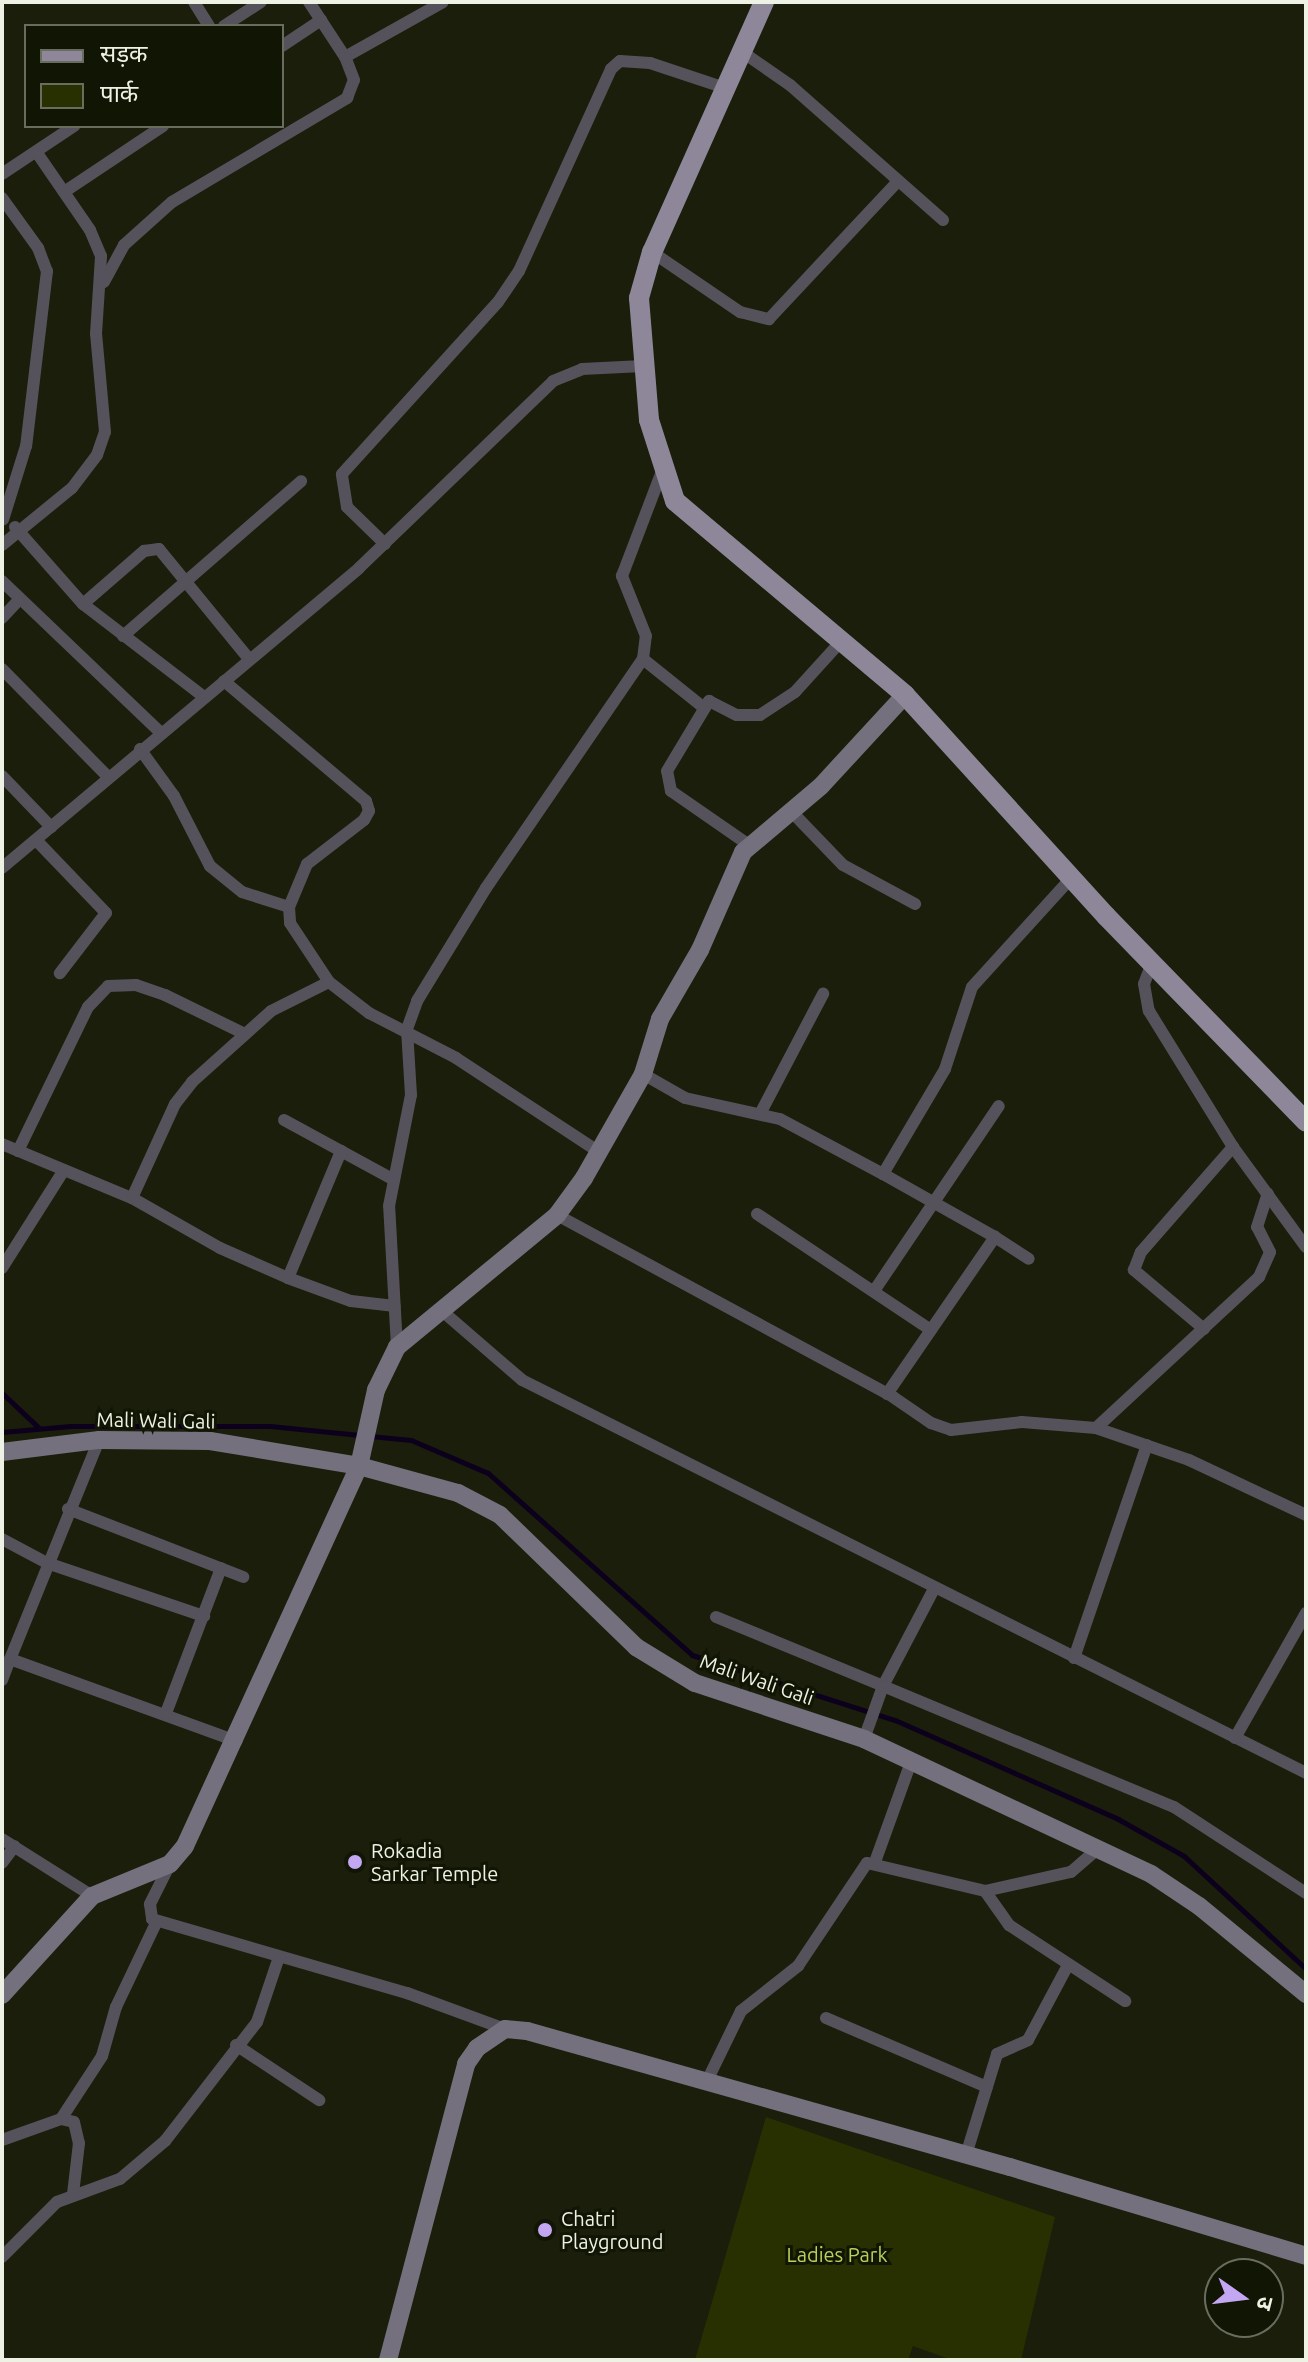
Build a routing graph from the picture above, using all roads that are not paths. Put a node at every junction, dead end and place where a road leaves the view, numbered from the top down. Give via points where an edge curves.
1 (194, 2) edge
2 (261, 2) edge
3 (309, 2) edge
4 (443, 2) edge
5 (764, 2) edge
6 (321, 20) junction
7 (208, 24) edge
8 (227, 24) edge
9 (284, 45) edge
10 (741, 51) junction
11 (345, 57) junction
12 (728, 89) junction
13 (71, 128) edge
14 (160, 128) edge
15 (37, 153) junction
16 (2, 174) edge
17 (898, 181) junction
18 (64, 192) junction
19 (2, 198) edge
20 (943, 220) dead end
21 (652, 252) junction
22 (101, 289) junction
23 (643, 366) junction
24 (664, 466) junction
25 (301, 481) dead end
26 (3, 519) edge
27 (19, 529) junction
28 (385, 544) junction
29 (2, 545) edge
30 (2, 581) edge
31 (186, 581) junction
32 (20, 599) junction
33 (83, 604) junction
34 (2, 618) edge
35 (123, 636) junction
36 (843, 639) junction
37 (249, 659) junction
38 (643, 659) junction
39 (2, 669) edge
40 (224, 681) junction
41 (905, 695) junction
42 (204, 697) junction
43 (703, 707) junction
44 (160, 732) junction
45 (140, 749) junction
46 (106, 775) junction
47 (2, 776) edge
48 (790, 810) junction
49 (51, 827) junction
50 (36, 840) junction
51 (749, 845) junction
52 (2, 868) edge
53 (1073, 876) junction
54 (915, 904) dead end
55 (289, 907) junction
56 (1152, 963) junction
57 (60, 973) dead end
58 (329, 982) junction
59 (823, 994) dead end
60 (407, 1029) junction
61 (243, 1033) junction
62 (643, 1074) junction
63 (999, 1106) dead end
64 (760, 1114) junction
65 (284, 1120) dead end
66 (1306, 1122) edge
67 (2, 1144) edge
68 (1233, 1147) junction
69 (18, 1151) junction
70 (341, 1151) junction
71 (599, 1152) junction
72 (64, 1170) junction
73 (883, 1174) junction
74 (394, 1180) junction
75 (1268, 1194) junction
76 (132, 1198) junction
77 (935, 1201) junction
78 (757, 1214) dead end
79 (557, 1215) junction
80 (995, 1237) junction
81 (1306, 1247) edge
82 (1029, 1259) dead end
83 (2, 1268) edge
84 (288, 1278) junction
85 (874, 1291) junction
86 (395, 1306) junction
87 (441, 1310) junction
88 (1204, 1329) junction
89 (931, 1330) junction
90 (397, 1347) junction
91 (887, 1394) junction
92 (1096, 1428) junction
93 (99, 1440) junction
94 (1147, 1445) junction
95 (2, 1452) edge
96 (359, 1466) junction
97 (68, 1509) junction
98 (1306, 1515) edge
99 (2, 1539) edge
100 (47, 1563) junction
101 (221, 1568) junction
102 (243, 1577) dead end
103 (934, 1589) junction
104 (1306, 1613) edge
105 (204, 1616) junction
106 (716, 1617) dead end
107 (1074, 1658) junction
108 (10, 1659) junction
109 (2, 1680) edge
110 (883, 1686) junction
111 (166, 1713) junction
112 (866, 1730) junction
113 (1235, 1738) junction
114 (237, 1741) junction
115 (911, 1762) junction
116 (1306, 1773) edge
117 (2, 1839) edge
118 (15, 1846) junction
119 (1096, 1850) junction
120 (875, 1862) junction
121 (2, 1863) edge
122 (170, 1864) junction
123 (985, 1891) junction
124 (1306, 1893) edge
125 (92, 1896) junction
126 (157, 1921) junction
127 (279, 1957) junction
128 (1067, 1967) junction
129 (1306, 1994) edge
130 (2, 1995) edge
131 (1125, 2001) dead end
132 (826, 2018) dead end
133 (505, 2029) junction
134 (236, 2045) junction
135 (706, 2083) junction
136 (987, 2087) junction
137 (319, 2100) dead end
138 (61, 2119) junction
139 (2, 2140) edge
140 (966, 2155) junction
141 (73, 2194) junction
142 (1306, 2256) edge
143 (2, 2257) edge
144 (388, 2360) edge

1 - 7 street
2 - 8 street
3 - 6 street
4 - 11 street
5 - 10 main road
6 - 9 street
6 - 11 street
10 - 12 main road
10 - 17 street via 790,85
11 - 22 street via 354,80 347,98 172,202 124,245
12 - 21 main road
12 - 28 street via 650,63 620,61 611,69 519,271 498,302 342,474 347,507
13 - 15 street
14 - 18 street
15 - 16 street
15 - 18 street
17 - 20 street
17 - 21 street via 769,319 740,312
18 - 22 street via 101,256
19 - 26 street via 38,248 47,271 26,446
21 - 23 main road via 639,298
22 - 27 street via 96,334 105,432 97,455 72,488
23 - 24 main road via 649,420
23 - 28 street via 582,369 553,381
24 - 36 main road via 675,501
24 - 38 street via 622,576 646,636
25 - 31 street
26 - 27 street
27 - 29 street
27 - 33 street
28 - 37 street
30 - 32 street
31 - 33 street via 159,549 151,547
31 - 35 street
31 - 37 street
32 - 34 street
32 - 44 street
33 - 35 street
35 - 42 street
36 - 41 main road
36 - 43 street via 795,692 770,710 737,715 714,700
37 - 40 street
38 - 43 street
38 - 60 street via 486,888 417,1001
39 - 46 street
40 - 42 street
40 - 55 street via 357,793 369,811 307,864
41 - 48 street via 830,778
41 - 53 main road
42 - 44 street
43 - 51 street via 667,771 666,784
44 - 45 street
45 - 46 street
45 - 55 street via 174,796 210,866 242,892
46 - 49 street
47 - 49 street
48 - 51 street
48 - 54 street via 843,865
49 - 50 street
50 - 52 street
50 - 57 street via 106,913
51 - 62 street via 734,867 700,950 660,1019
53 - 56 main road
53 - 73 street via 972,987 945,1069
55 - 58 street via 290,923
56 - 66 main road
56 - 68 street via 1144,984 1149,1011
58 - 60 street via 369,1013
58 - 61 street via 279,1006
59 - 64 street
60 - 71 street
60 - 74 street via 411,1095
61 - 69 street via 165,995 136,985 108,986 88,1007
61 - 76 street via 175,1104
62 - 64 street via 685,1098
62 - 71 street
63 - 77 street
64 - 73 street via 780,1119
65 - 70 street
67 - 69 street
68 - 75 street
68 - 88 street via 1141,1252 1134,1270
69 - 72 street
70 - 74 street
70 - 84 street
71 - 79 street
72 - 76 street
72 - 83 street
73 - 77 street
74 - 86 street via 389,1206
75 - 81 street
75 - 88 street via 1257,1227 1268,1242 1268,1261 1259,1277
76 - 84 street via 220,1248
77 - 80 street
77 - 85 street
78 - 85 street
79 - 87 street
79 - 91 street
80 - 82 street
80 - 89 street
84 - 86 street via 351,1301
85 - 89 street
86 - 90 street
87 - 90 street
87 - 103 street via 522,1380
88 - 92 street
89 - 91 street
90 - 96 street via 376,1390
91 - 92 street via 951,1430 1022,1422
92 - 94 street
93 - 95 street, Mali Wali Gali
93 - 96 street, Mali Wali Gali via 210,1441
93 - 97 street
94 - 98 street via 1288,1502
94 - 107 street
96 - 112 street, Mali Wali Gali via 458,1493 500,1515 636,1647 695,1683
96 - 114 street
97 - 100 street
97 - 101 street
99 - 100 street
100 - 105 street
100 - 108 street
101 - 102 street
101 - 105 street
103 - 107 street
103 - 110 street
104 - 113 street
105 - 111 street
106 - 110 street
107 - 113 street
108 - 109 street
108 - 111 street
110 - 112 street
110 - 124 street via 1174,1807
111 - 114 street
112 - 115 street, Mali Wali Gali
113 - 116 street
114 - 122 street via 194,1833
115 - 119 street, Mali Wali Gali
115 - 120 street
117 - 118 street
118 - 121 street
118 - 125 street
119 - 123 street via 1071,1872
119 - 129 street, Mali Wali Gali via 1174,1888
120 - 123 street via 943,1885
120 - 135 street via 859,1871 798,1966 741,2011
122 - 125 street
122 - 126 street via 150,1904
123 - 128 street via 1009,1925
125 - 130 street
126 - 127 street
126 - 138 street via 116,2007 102,2056
127 - 133 street via 407,1993
127 - 134 street via 257,2022
128 - 131 street
128 - 136 street via 1028,2040 997,2054
132 - 136 street
133 - 135 street
133 - 144 street via 477,2048 466,2064
134 - 137 street
134 - 141 street via 165,2141 120,2179
135 - 140 street
136 - 140 street
138 - 139 street
138 - 141 street via 78,2128
140 - 142 street
141 - 143 street via 57,2202

